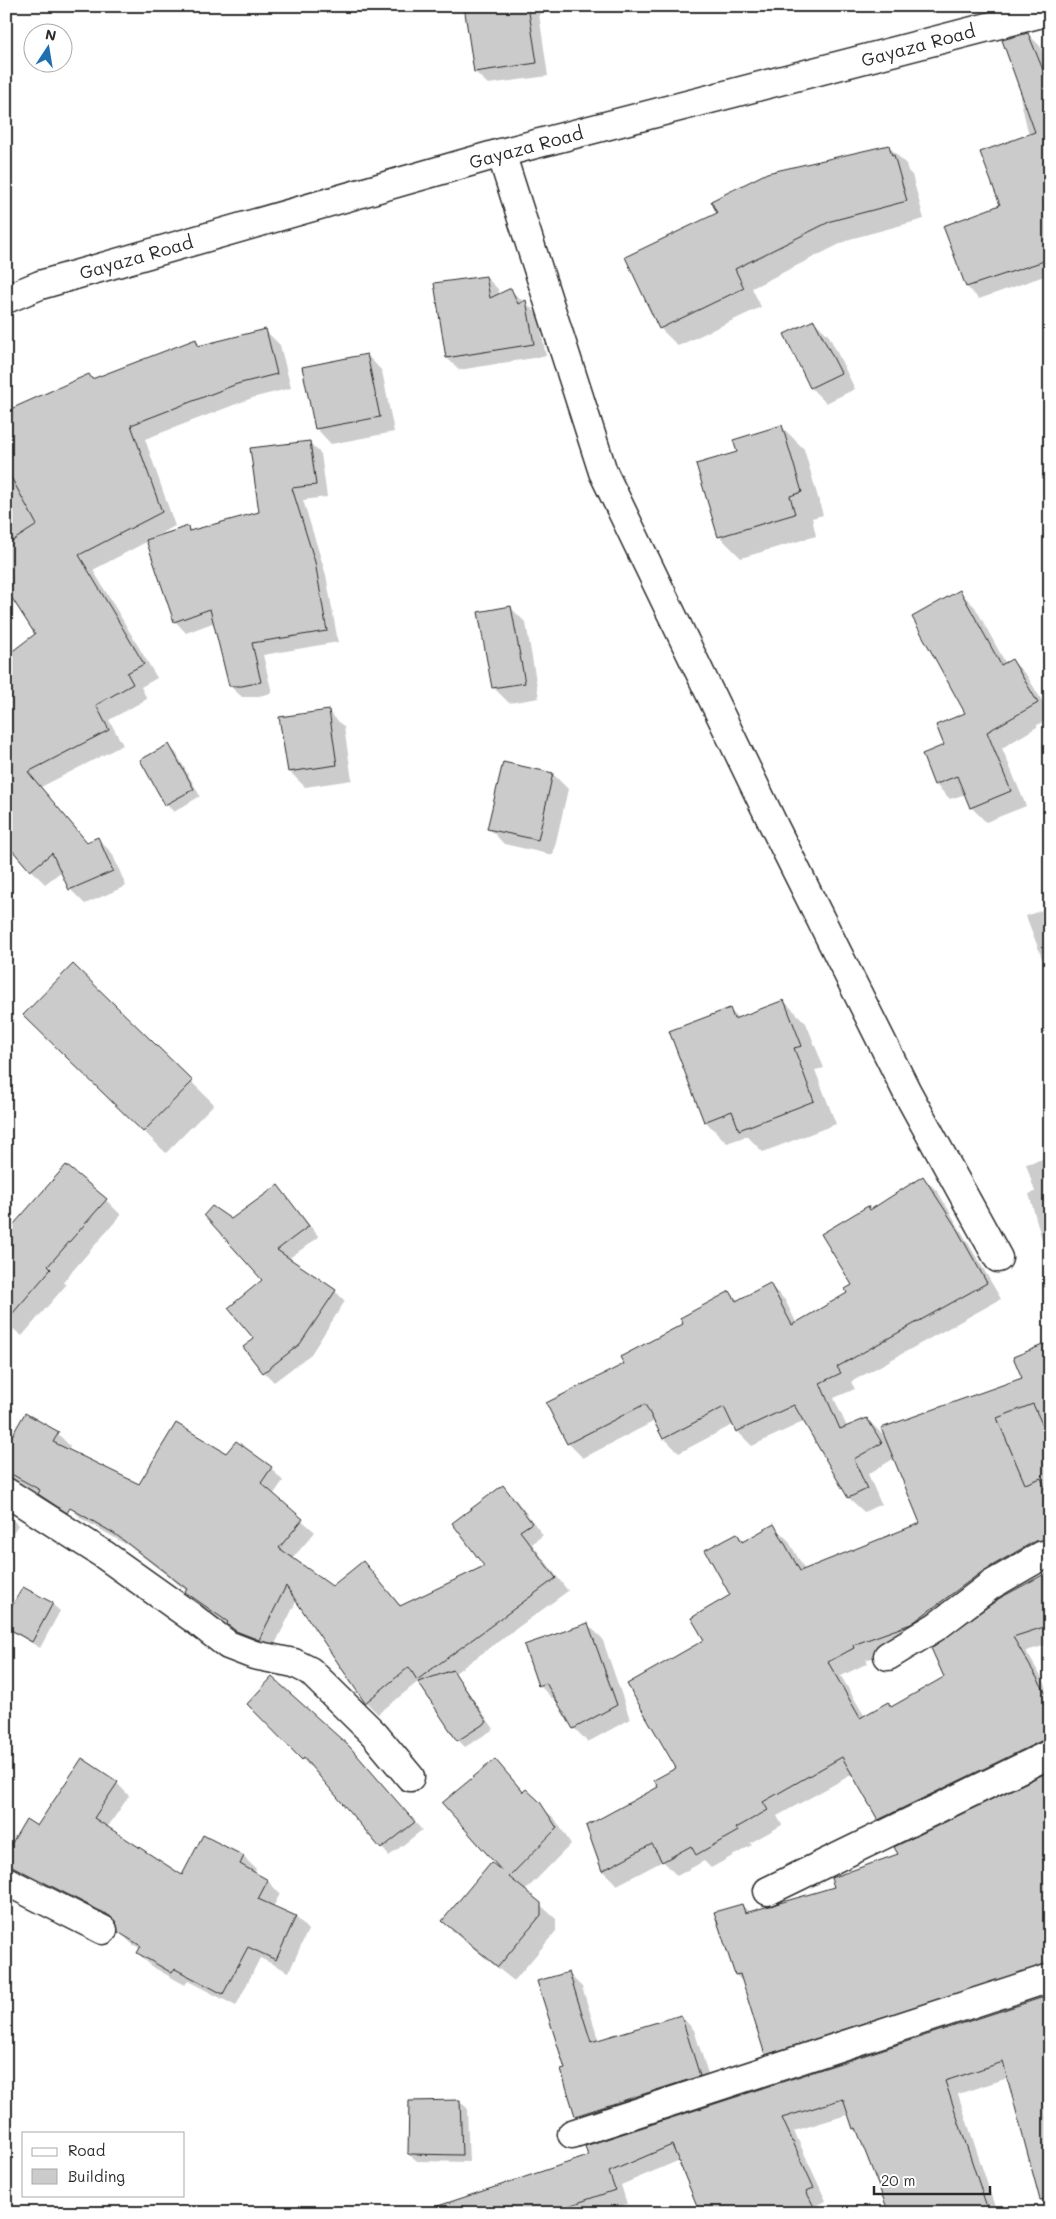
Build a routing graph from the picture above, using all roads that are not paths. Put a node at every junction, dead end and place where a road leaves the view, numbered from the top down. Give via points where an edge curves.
1 (1050, 11) edge
2 (501, 153) junction
3 (6, 299) edge
4 (998, 1258) dead end
5 (6, 1492) edge
6 (1050, 1554) edge
7 (888, 1656) dead end
8 (1050, 1754) edge
9 (410, 1777) dead end
10 (6, 1881) edge
11 (768, 1891) dead end
12 (103, 1930) dead end
13 (1050, 1978) edge
14 (572, 2134) dead end

1 - 2 street, Gayaza Road
2 - 3 street, Gayaza Road via 40,285
2 - 4 street via 603,472 907,1092
5 - 9 street via 103,1554 228,1645 254,1656 294,1663 310,1671 374,1734
6 - 7 street via 991,1585 937,1626
8 - 11 street
10 - 12 street
13 - 14 street

